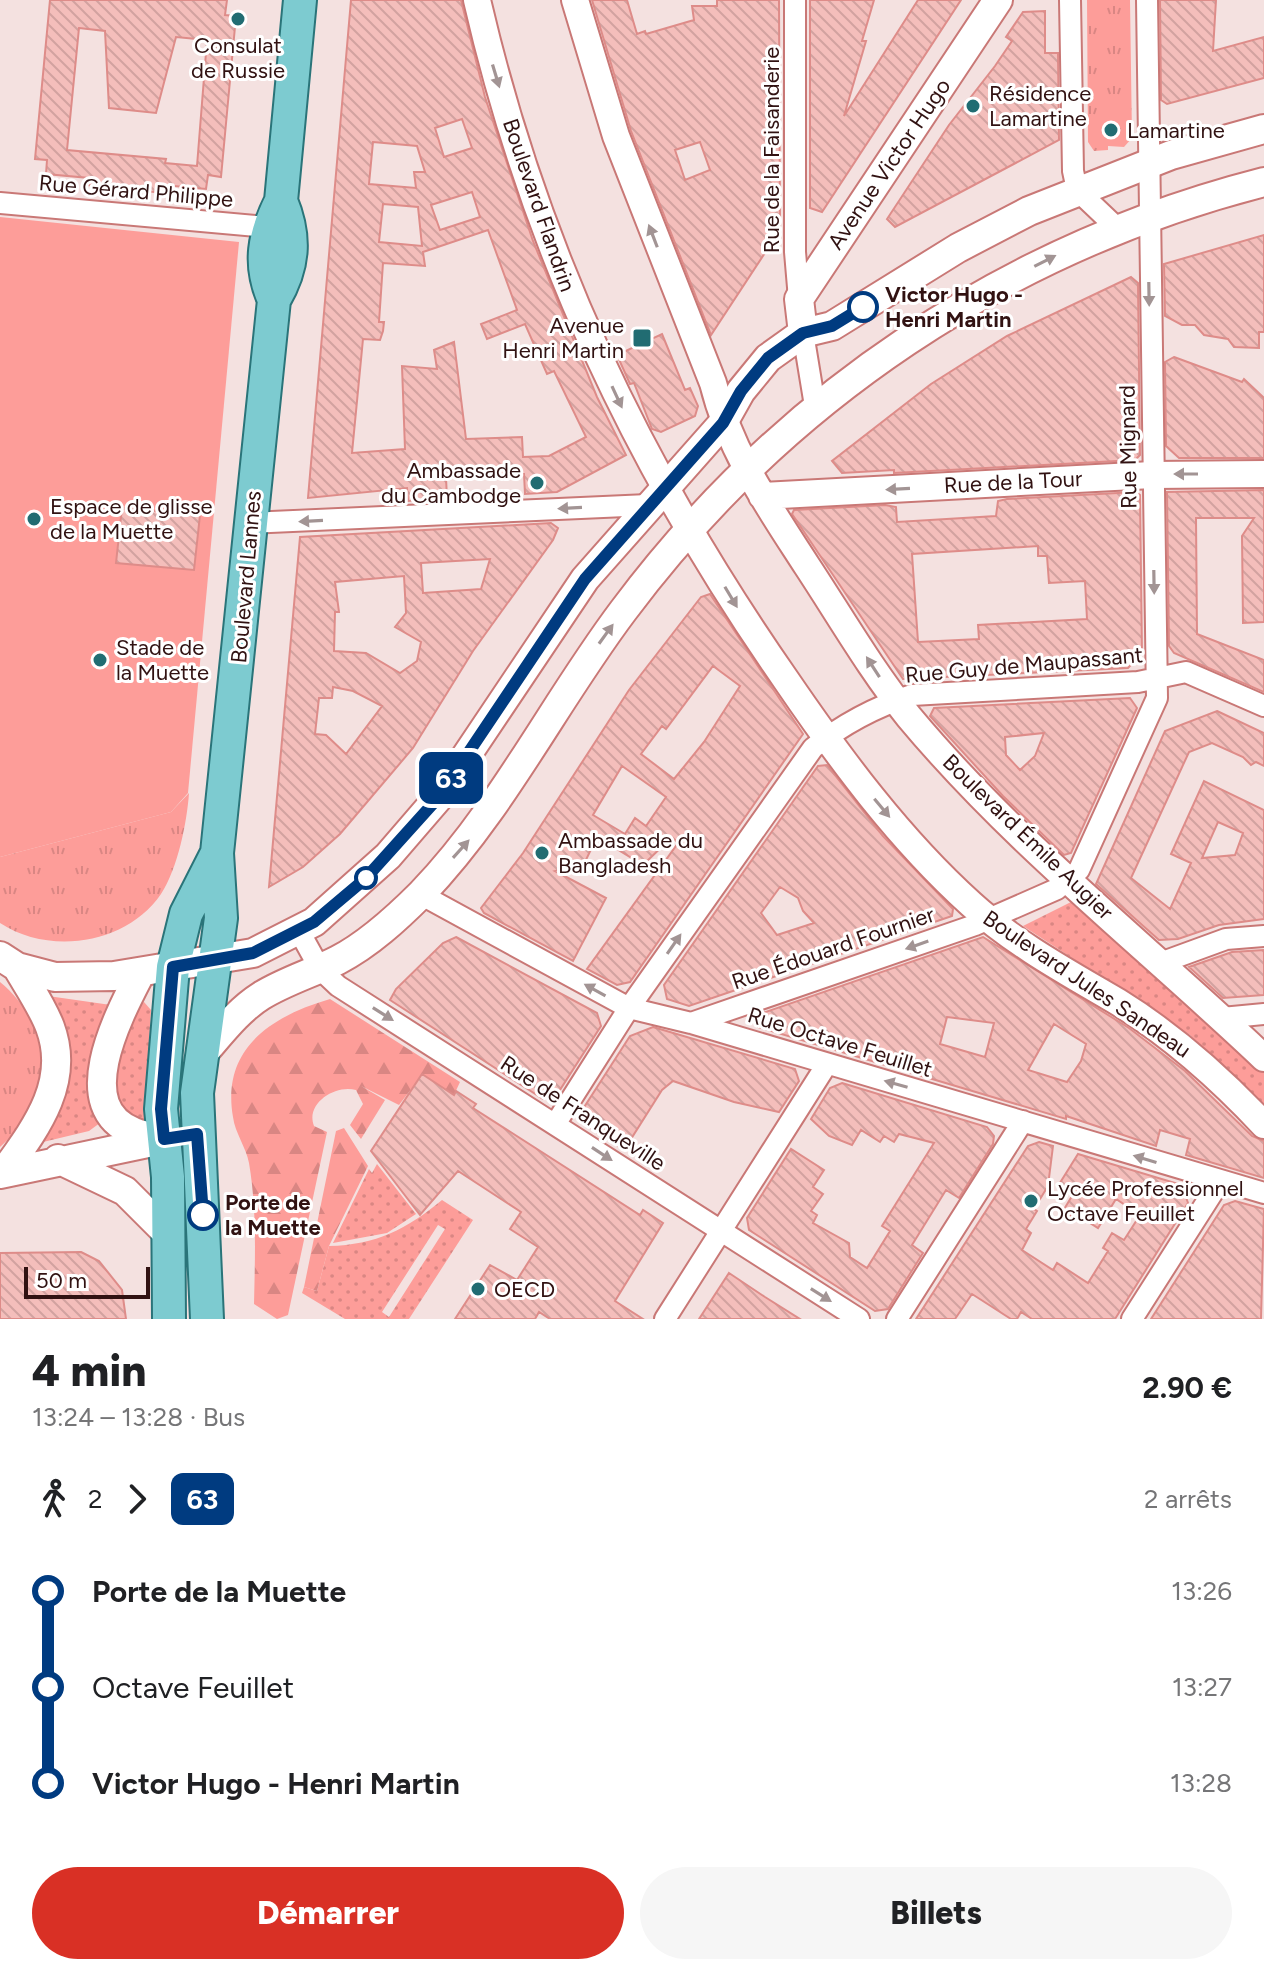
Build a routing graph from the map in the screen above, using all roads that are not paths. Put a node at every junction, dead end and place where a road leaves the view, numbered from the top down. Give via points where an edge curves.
1 (300, 0) edge
2 (477, 0) edge
3 (575, 0) edge
4 (795, 0) edge
5 (998, 0) edge
6 (1070, 0) edge
7 (1147, 0) edge
8 (1264, 129) edge
9 (1149, 163) junction
10 (1264, 182) edge
11 (1077, 190) junction
12 (0, 203) edge
13 (275, 214) junction
14 (1148, 216) junction
15 (1117, 228) junction
16 (799, 299) junction
17 (803, 333) junction
18 (815, 406) junction
19 (723, 423) junction
20 (745, 468) junction
21 (1264, 474) edge
22 (1152, 475) junction
23 (656, 496) junction
24 (762, 496) junction
25 (250, 523) junction
26 (691, 530) junction
27 (1156, 678) junction
28 (896, 700) junction
29 (1264, 706) edge
30 (826, 738) junction
31 (217, 853) junction
32 (1068, 880) junction
33 (420, 894) junction
34 (990, 919) junction
35 (299, 931) junction
36 (1264, 936) edge
37 (217, 960) junction
38 (8, 962) edge
39 (1163, 962) junction
40 (173, 967) junction
41 (320, 969) junction
42 (141, 972) junction
43 (629, 1008) junction
44 (1264, 1014) edge
45 (1222, 1018) junction
46 (691, 1023) junction
47 (201, 1056) junction
48 (1264, 1058) edge
49 (827, 1064) junction
50 (1023, 1121) junction
51 (556, 1123) junction
52 (1264, 1125) edge
53 (197, 1134) junction
54 (164, 1139) junction
55 (58, 1159) junction
56 (2, 1173) edge
57 (1220, 1181) junction
58 (1264, 1193) edge
59 (721, 1231) junction
60 (169, 1235) junction
61 (169, 1319) edge
62 (207, 1319) edge
63 (665, 1319) edge
64 (859, 1319) edge
65 (897, 1319) edge
66 (1132, 1319) edge

1 - 13 main road, Boulevard Lannes
2 -> 23 street, Boulevard Flandrin via 527,179
19 -> 3 street via 713,383 616,136
4 - 16 street, Rue de la Faisanderie
5 - 16 main road, Avenue Victor Hugo
6 - 11 street
7 - 9 street, Rue Mignard
8 - 9 main road
9 - 11 main road
9 - 14 street, Rue Mignard
10 - 14 main road
11 - 15 street
11 - 17 main road via 958,248 832,326
12 - 13 street, Rue Gérard Philippe
13 - 25 main road, Boulevard Lannes via 292,228 287,277 274,300
14 - 15 main road
14 -> 22 street, Rue Mignard
18 -> 15 main road via 984,293
16 - 17 main road
17 - 18 street
17 - 19 main road via 768,358
18 - 20 main road
19 - 20 street, Boulevard Émile Augier
19 - 23 main road
20 - 24 street, Boulevard Émile Augier
20 - 26 main road
21 -> 22 street, Rue de la Tour
22 -> 24 street, Rue de la Tour
22 -> 27 street, Rue Mignard
23 -> 25 street
23 - 26 street, Boulevard Flandrin
23 - 35 main road via 550,627 438,798 365,879
28 -> 24 street, Boulevard Émile Augier
25 - 31 main road, Boulevard Lannes
26 -> 30 street, Boulevard Jules Sandeau via 751,630
33 -> 26 main road via 471,837 576,675
27 - 28 street, Rue Guy de Maupassant
27 - 29 street, Rue Guy de Maupassant via 1186,672
27 - 32 street, Rue Mignard via 1157,698 1079,870
28 - 30 street, Rue Guy de Maupassant
28 - 32 street, Boulevard Émile Augier via 974,790
30 -> 34 street, Boulevard Jules Sandeau via 905,835
43 -> 30 street, Rue Guy de Maupassant via 813,748
31 - 37 main road, Boulevard Lannes
31 - 40 main road, Boulevard Lannes via 186,914
32 - 34 street, Rue Édouard Fournier
32 - 39 street, Boulevard Émile Augier
33 - 41 main road via 383,929
43 -> 33 street, Rue Octave Feuillet
34 -> 46 street, Rue Édouard Fournier
34 - 52 street, Boulevard Jules Sandeau via 1186,1050
35 - 37 main road via 253,953
35 - 41 street, Rue de Franqueville
36 - 39 street via 1226,939
37 - 40 main road
37 - 47 main road, Boulevard Lannes
38 - 42 main road via 55,977
38 - 56 main road via 50,1026 56,1069 50,1102
39 - 45 street, Boulevard Émile Augier
40 - 42 main road
40 - 54 main road, Boulevard Lannes via 161,1109
41 - 47 main road via 257,998
41 -> 51 street, Rue de Franqueville via 338,986
42 - 54 main road via 108,1042 101,1075 112,1115 131,1131
43 - 46 street, Rue Octave Feuillet
43 - 51 street, Rue Guy de Maupassant
44 - 45 street
45 - 48 street, Boulevard Émile Augier
46 - 49 street, Rue Octave Feuillet
47 - 53 main road, Boulevard Lannes
50 -> 49 street, Rue Octave Feuillet
49 - 59 street
57 -> 50 street, Rue Octave Feuillet
50 - 65 street
51 -> 59 street, Rue de Franqueville
53 - 54 main road
53 - 62 main road, Boulevard Lannes
54 - 55 main road
54 - 60 main road, Boulevard Lannes
55 - 56 main road
55 - 60 main road via 125,1191
57 - 58 street, Rue Octave Feuillet
57 - 66 street
59 - 63 street
59 -> 64 street, Rue de Franqueville
60 - 61 main road, Boulevard Lannes

